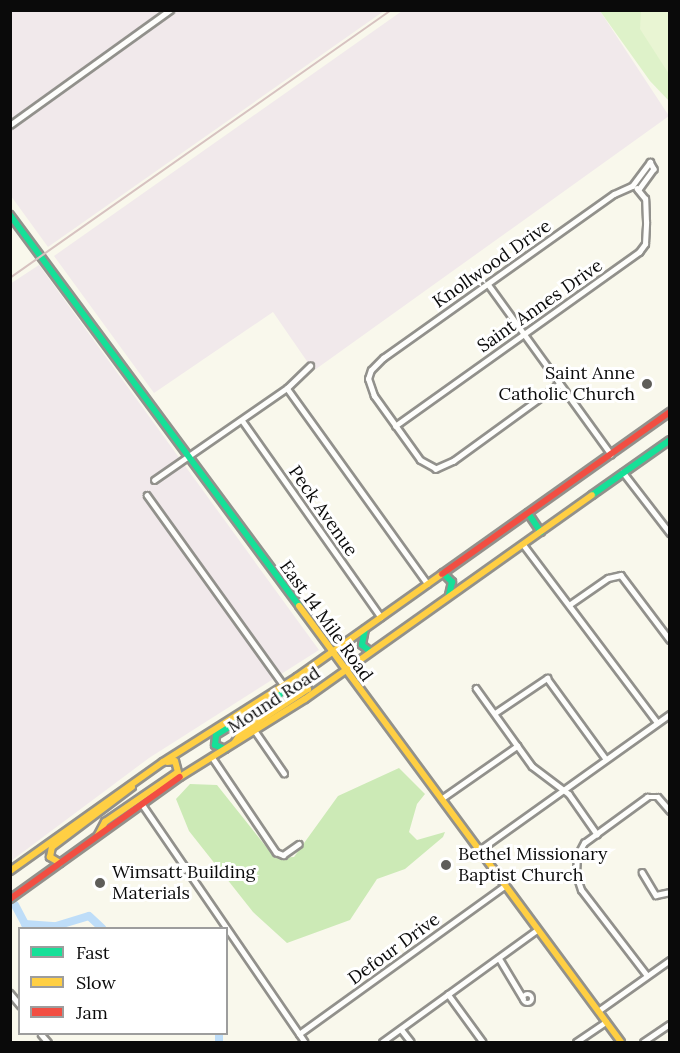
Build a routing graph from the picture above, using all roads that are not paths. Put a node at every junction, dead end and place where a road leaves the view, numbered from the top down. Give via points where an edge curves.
1 (170, 10) edge
2 (10, 125) edge
3 (632, 186) junction
4 (639, 190) junction
5 (10, 215) edge
6 (488, 284) junction
7 (524, 334) junction
8 (310, 366) dead end
9 (560, 384) junction
10 (287, 388) junction
11 (669, 412) edge
12 (242, 420) junction
13 (395, 426) junction
14 (669, 440) edge
15 (610, 454) junction
16 (187, 458) junction
17 (624, 472) junction
18 (154, 480) dead end
19 (147, 495) dead end
20 (528, 513) junction
21 (541, 531) junction
22 (669, 533) edge
23 (523, 544) junction
24 (444, 573) junction
25 (428, 584) junction
26 (449, 596) junction
27 (569, 605) junction
28 (381, 617) junction
29 (365, 629) junction
30 (669, 640) edge
31 (371, 652) junction
32 (330, 653) junction
33 (344, 671) junction
34 (297, 677) junction
35 (284, 686) junction
36 (476, 688) dead end
37 (495, 713) junction
38 (669, 715) edge
39 (657, 722) junction
40 (254, 729) junction
41 (517, 746) junction
42 (225, 749) junction
43 (212, 757) junction
44 (606, 759) junction
45 (163, 762) junction
46 (284, 773) dead end
47 (138, 780) junction
48 (563, 790) junction
49 (440, 800) junction
50 (142, 804) junction
51 (669, 811) edge
52 (597, 834) junction
53 (98, 836) junction
54 (299, 844) dead end
55 (478, 851) junction
56 (60, 863) junction
57 (10, 872) edge
58 (642, 872) dead end
59 (504, 886) junction
60 (669, 892) edge
61 (10, 899) edge
62 (226, 927) edge
63 (228, 930) edge
64 (537, 930) junction
65 (499, 958) junction
66 (669, 960) edge
67 (647, 976) junction
68 (448, 994) junction
69 (526, 996) dead end
70 (598, 1011) junction
71 (606, 1022) junction
72 (669, 1024) edge
73 (401, 1029) junction
74 (299, 1034) junction
75 (305, 1042) edge
76 (382, 1042) edge
77 (411, 1042) edge
78 (483, 1042) edge
79 (576, 1042) edge
80 (621, 1042) edge
81 (643, 1042) edge

1 - 2 street
3 - 4 street
3 - 4 street, Knollwood Drive via 645,163 650,162 654,169
3 - 6 street, Knollwood Drive via 614,194
4 - 7 street, Saint Annes Drive via 646,203 642,249
5 - 16 main road, East 14 Mile Road
6 - 7 street
6 - 13 street, Knollwood Drive via 371,370 370,389
7 - 9 street
7 - 13 street, Saint Annes Drive
8 - 10 street
9 - 13 street via 441,469 425,465
9 - 15 street
10 - 12 street
10 - 25 street
11 - 15 main road, Mound Road
12 - 16 street
12 - 28 street, Peck Avenue
14 - 17 main road, Mound Road
15 - 20 main road, Mound Road
16 - 18 street
16 - 32 main road, East 14 Mile Road
17 - 21 main road, Mound Road
17 - 22 street
19 - 35 street
20 - 21 main road
20 - 24 main road, Mound Road
21 - 23 main road, Mound Road
23 - 26 main road, Mound Road
23 - 27 street
24 - 25 main road, Mound Road
24 - 26 main road via 452,582
25 - 28 main road, Mound Road
26 - 31 main road, Mound Road
27 - 30 street via 608,578 621,576
27 - 39 street
28 - 29 main road, Mound Road
29 - 31 main road via 362,645
29 - 32 main road, Mound Road
31 - 33 main road, Mound Road
32 - 33 main road, East 14 Mile Road
32 - 34 main road, Mound Road
33 - 40 main road, Mound Road
33 - 49 main road, East 14 Mile Road
34 - 35 main road, Mound Road
34 - 40 main road via 307,684 306,690
35 - 42 main road via 279,696 216,735 215,745
35 - 45 main road, Mound Road
36 - 37 street
37 - 41 street
37 - 44 street via 547,678
38 - 39 street
39 - 44 street
40 - 42 main road, Mound Road
40 - 46 street
41 - 48 street via 539,773
41 - 49 street
42 - 43 main road, Mound Road
43 - 50 main road, Mound Road
43 - 54 street via 276,852 284,855
44 - 48 street
45 - 47 main road, Mound Road
45 - 53 main road via 175,761 178,772 105,822
47 - 56 main road via 127,793 52,847 50,857
47 - 57 main road, Mound Road
48 - 52 street
48 - 55 street
49 - 55 main road, East 14 Mile Road
50 - 53 main road, Mound Road
50 - 62 street
51 - 52 street via 658,797 651,795
52 - 67 street via 580,850 577,881
53 - 56 main road, Mound Road
55 - 59 main road, East 14 Mile Road
56 - 61 main road, Mound Road
58 - 60 street via 656,895
59 - 64 main road, East 14 Mile Road
59 - 74 street, Defour Drive
63 - 74 street
64 - 65 street
64 - 70 main road, East 14 Mile Road
65 - 68 street
65 - 69 street
66 - 67 street
67 - 70 street
68 - 73 street
68 - 78 street
70 - 71 main road, East 14 Mile Road
71 - 79 street
71 - 80 main road, East 14 Mile Road
72 - 81 street
73 - 76 street
73 - 77 street
74 - 75 street

